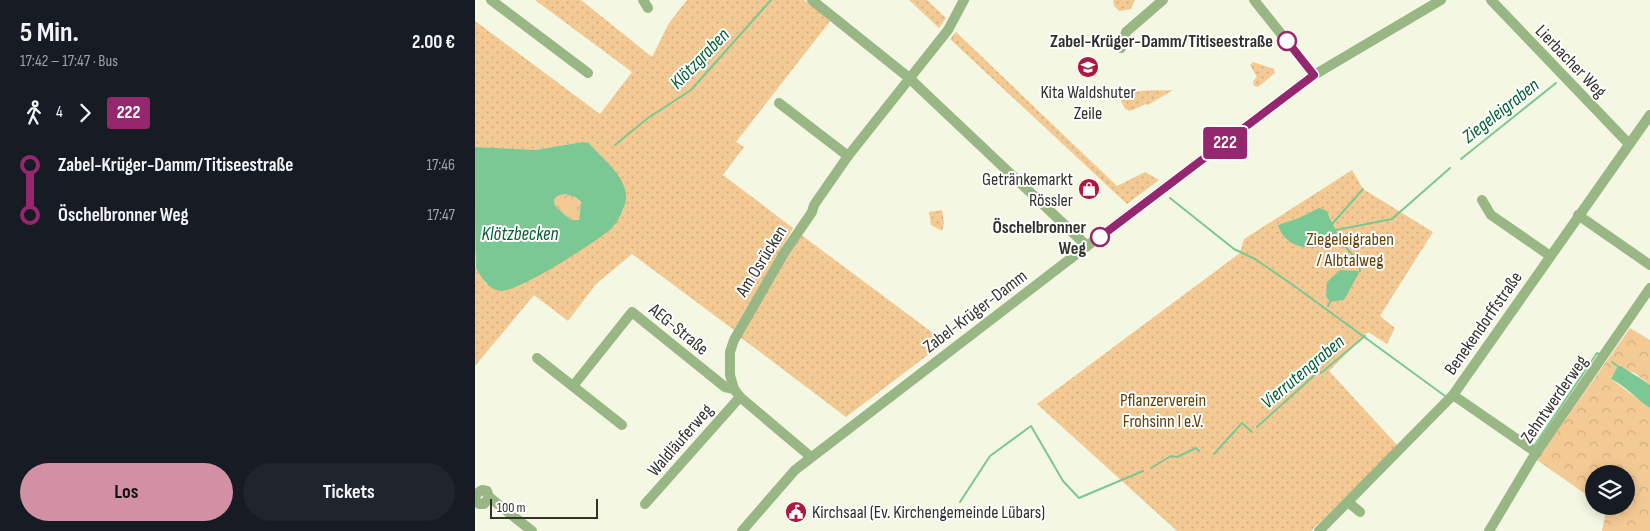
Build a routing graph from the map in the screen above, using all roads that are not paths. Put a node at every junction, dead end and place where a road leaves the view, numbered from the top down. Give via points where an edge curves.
1 (491, 0) edge
2 (813, 0) edge
3 (964, 0) edge
4 (1163, 0) edge
5 (1254, 0) edge
6 (1441, 0) edge
7 (1491, 0) edge
8 (1121, 48) dead end
9 (588, 73) dead end
10 (1314, 75) junction
11 (908, 78) junction
12 (779, 103) dead end
13 (1650, 115) edge
14 (1629, 144) junction
15 (848, 156) junction
16 (1482, 200) dead end
17 (1578, 215) junction
18 (1087, 246) junction
19 (1549, 255) junction
20 (1650, 265) edge
21 (1650, 288) edge
22 (537, 358) dead end
23 (573, 386) junction
24 (737, 393) junction
25 (1453, 395) junction
26 (622, 425) dead end
27 (1537, 453) junction
28 (811, 457) junction
29 (475, 495) edge
30 (489, 497) junction
31 (475, 499) edge
32 (1348, 502) junction
33 (645, 504) dead end
34 (1360, 512) dead end
35 (531, 531) edge
36 (742, 531) edge
37 (1319, 531) edge
38 (1489, 531) edge

1 - 9 street
2 - 11 street
3 - 11 street, Am Osrücken via 947,30
4 - 8 street via 1126,32
5 - 10 street
6 - 10 street, Zabel-Krüger-Damm
7 - 14 street, Lierbacher Weg
10 - 18 street, Zabel-Krüger-Damm
11 - 15 street, Am Osrücken
11 - 18 street
12 - 15 street
13 - 14 street, Benekendorffstraße
14 - 17 street, Benekendorffstraße
15 - 24 street, Am Osrücken via 784,253 734,340 729,364
16 - 19 street via 1491,215
17 - 19 street, Benekendorffstraße
17 - 20 street
18 - 28 street, Zabel-Krüger-Damm
19 - 25 street, Benekendorffstraße
21 - 27 street, Zehntwerderweg
22 - 23 street
23 - 24 street, AEG-Straße via 632,312 725,387
23 - 26 street
24 - 28 street
24 - 33 street, Waldläuferweg
25 - 27 street
25 - 32 street, Benekendorffstraße
27 - 38 street, Zehntwerderweg
28 - 36 street, Zabel-Krüger-Damm via 795,470
29 - 30 street via 482,490
30 - 31 street via 483,504
30 - 35 street
32 - 34 street
32 - 37 street, Benekendorffstraße

